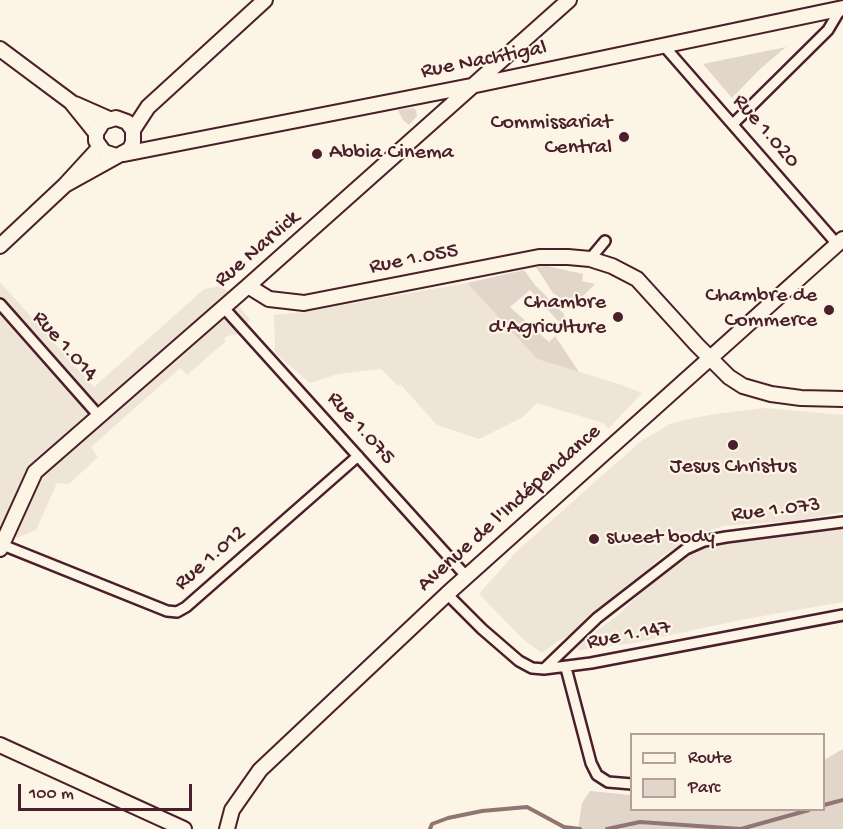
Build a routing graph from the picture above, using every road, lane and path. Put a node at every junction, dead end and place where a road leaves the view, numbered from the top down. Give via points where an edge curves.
1 (265, 0) edge
2 (569, 0) edge
3 (840, 7) edge
4 (664, 46) junction
5 (0, 49) edge
6 (476, 85) junction
7 (71, 102) junction
8 (733, 124) junction
9 (124, 128) junction
10 (96, 133) junction
11 (99, 148) junction
12 (149, 148) junction
13 (120, 155) junction
14 (65, 185) junction
15 (605, 241) dead end
16 (840, 241) edge
17 (0, 246) edge
18 (590, 259) junction
19 (248, 286) junction
20 (0, 304) edge
21 (224, 308) junction
22 (710, 357) junction
23 (841, 400) edge
24 (99, 416) junction
25 (358, 456) junction
26 (843, 522) edge
27 (1, 546) edge
28 (466, 576) junction
29 (447, 594) junction
30 (843, 615) edge
31 (566, 668) junction
32 (544, 669) junction
33 (0, 745) edge
34 (630, 784) edge
35 (184, 829) edge
36 (227, 829) edge

1 - 9 main road
2 - 6 main road, Rue Narvick
3 - 4 main road, Rue Nachtigal
3 - 8 street via 828,30
4 - 6 main road, Rue Nachtigal
4 - 8 street, Rue 1.020
5 - 7 main road
6 - 12 main road, Rue Nachtigal
6 - 19 main road, Rue Narvick
7 - 9 main road
7 - 10 main road
8 - 16 street, Rue 1.020
9 - 10 main road via 103,122
9 - 12 main road
9 - 13 main road via 130,149
10 - 11 main road
11 - 13 main road via 110,155
11 - 14 main road
12 - 13 main road, Rue Nachtigal
13 - 14 main road
14 - 17 main road
15 - 18 street
16 - 22 main road, Avenue de l'Indépendance
18 - 19 main road, Rue 1.055 via 539,257 304,303 269,299
18 - 22 main road, Rue 1.055 via 638,279
19 - 21 main road, Rue Narvick
20 - 24 street, Rue 1.014
21 - 24 main road, Rue Narvick
21 - 25 street, Rue 1.075
22 - 23 main road, Rue 1.055 via 742,386 771,394
22 - 28 main road, Avenue de l'Indépendance
24 - 27 main road, Rue Narvick via 35,472
25 - 27 street, Rue 1.012 via 177,612
25 - 28 street, Rue 1.075
26 - 32 street, Rue 1.073 via 726,537 686,549 597,618
28 - 29 main road, Avenue de l'Indépendance
29 - 32 street, Rue 1.147 via 519,661
29 - 36 main road, Avenue de l'Indépendance via 260,770 232,810
30 - 31 street, Rue 1.147
31 - 32 street, Rue 1.147
31 - 34 street via 597,775 608,782
33 - 35 main road

